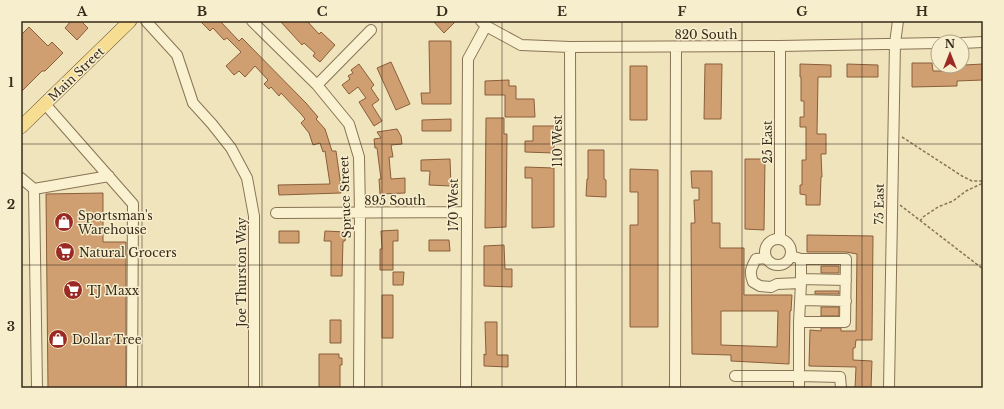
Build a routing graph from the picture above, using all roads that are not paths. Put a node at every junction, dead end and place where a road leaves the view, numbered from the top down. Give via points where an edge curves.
1 (130, 21) edge
2 (146, 21) edge
3 (252, 21) edge
4 (898, 21) edge
5 (483, 24) edge
6 (371, 30) dead end
7 (970, 42) edge
8 (983, 42) edge
9 (896, 43) junction
10 (930, 43) edge
11 (780, 46) junction
12 (570, 47) junction
13 (676, 47) junction
14 (317, 85) junction
15 (45, 104) junction
16 (21, 127) edge
17 (108, 176) junction
18 (21, 178) edge
19 (34, 189) junction
20 (466, 212) junction
21 (276, 213) dead end
22 (360, 213) junction
23 (780, 238) junction
24 (796, 257) junction
25 (766, 258) junction
26 (846, 280) junction
27 (801, 281) junction
28 (800, 300) junction
29 (846, 301) junction
30 (799, 322) junction
31 (735, 376) dead end
32 (799, 376) junction
33 (37, 388) edge
34 (132, 388) edge
35 (254, 388) edge
36 (359, 388) edge
37 (466, 388) edge
38 (571, 388) edge
39 (675, 388) edge
40 (798, 388) edge
41 (840, 388) edge
42 (889, 388) edge

1 - 15 main road, Main Street
2 - 35 street, Joe Thurston Way via 177,55 193,103 231,148 247,178 254,216
3 - 14 street, Spruce Street
4 - 9 street, 75 East
5 - 12 street, 820 South via 521,45
5 - 20 street, 170 West via 468,58
6 - 14 street
7 - 8 street
9 - 10 street, 820 South
9 - 11 street, 820 South
9 - 42 street, 75 East
11 - 13 street, 820 South
11 - 23 street, 25 East
12 - 13 street, 820 South
12 - 38 street, 110 West
13 - 39 street
14 - 22 street, Spruce Street via 349,124 359,157
15 - 16 main road, Main Street
15 - 17 street
17 - 19 street
17 - 34 street via 133,204
18 - 19 street
19 - 33 street
20 - 22 street, 895 South
20 - 37 street, 170 West
21 - 22 street, 895 South
22 - 36 street, Spruce Street
23 - 24 street via 788,243
23 - 25 street via 769,242 765,250
24 - 25 street via 777,265
24 - 26 street via 846,259
24 - 27 street
25 - 27 street via 756,260 752,267 750,275 753,282 771,287
26 - 27 street
26 - 29 street
27 - 28 street
28 - 29 street
28 - 30 street
29 - 30 street via 846,322
30 - 32 street
31 - 32 street
32 - 40 street
32 - 41 street via 840,377

